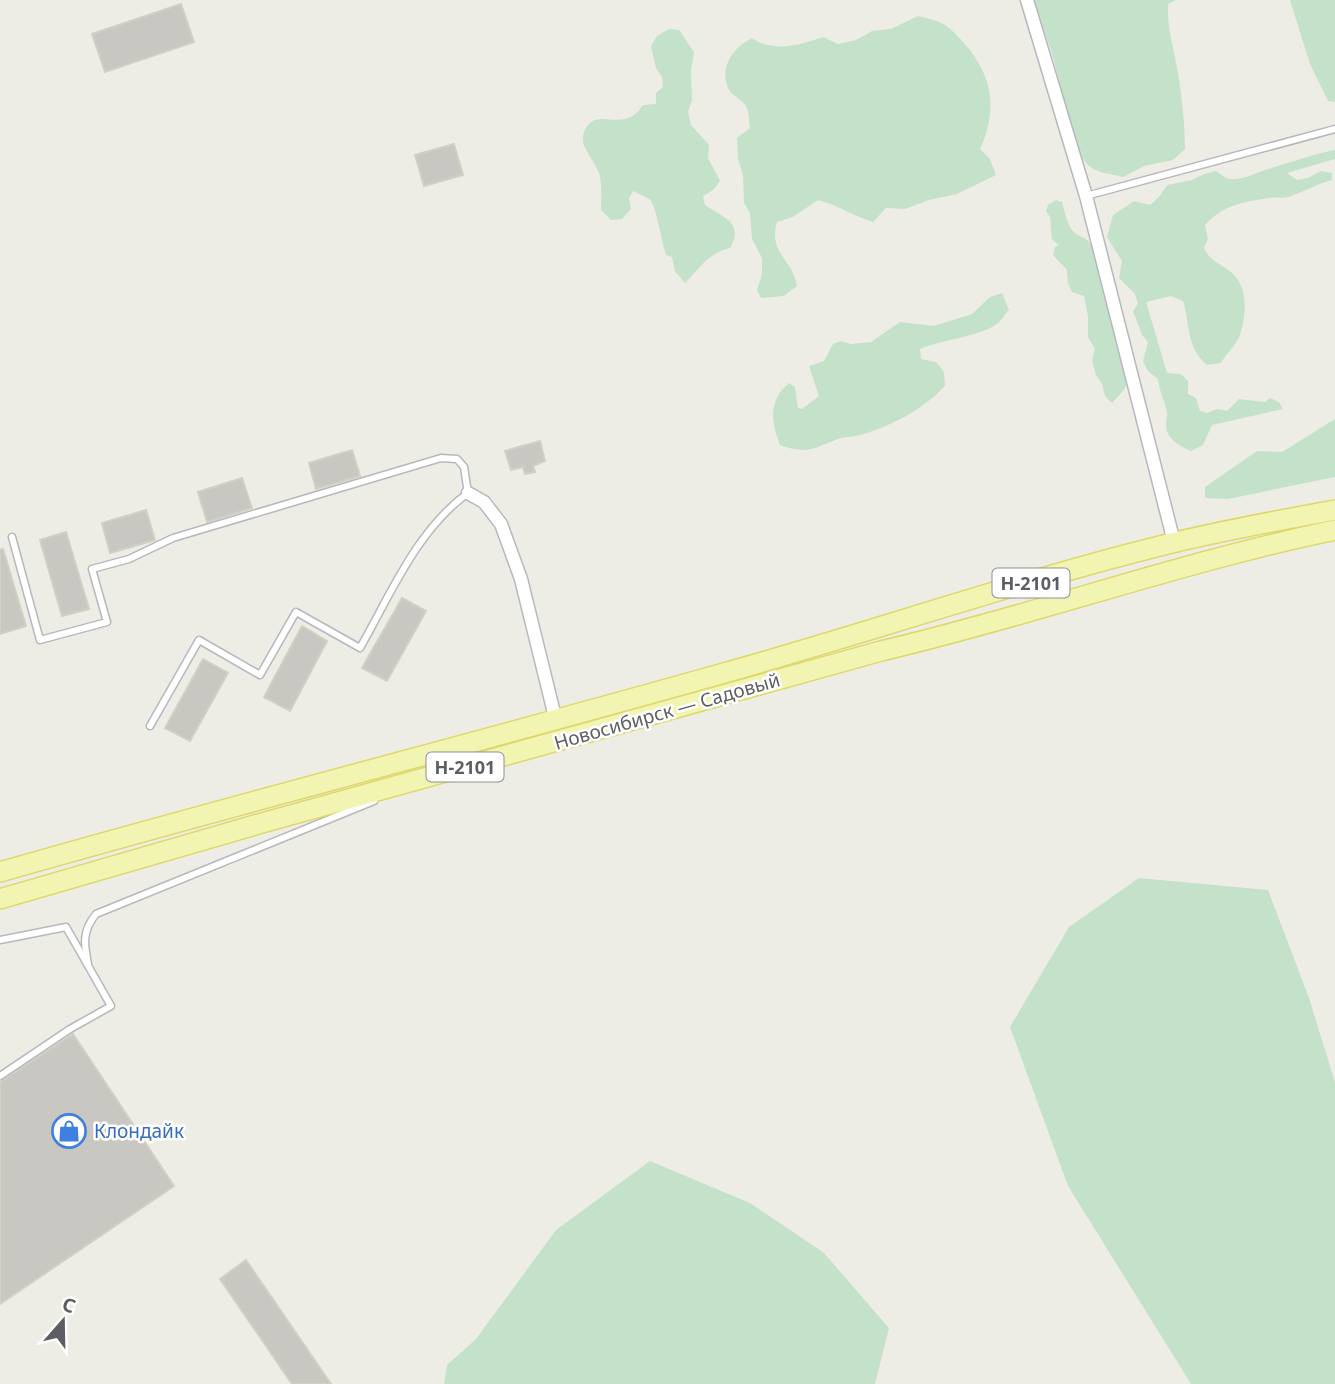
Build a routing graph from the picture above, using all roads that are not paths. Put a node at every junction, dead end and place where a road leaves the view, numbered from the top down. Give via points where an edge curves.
1 (1027, 0) edge
2 (1335, 130) edge
3 (1086, 196) junction
4 (468, 493) junction
5 (1335, 510) edge
6 (1335, 530) edge
7 (12, 537) dead end
8 (1174, 542) junction
9 (556, 721) junction
10 (150, 726) dead end
11 (432, 776) junction
12 (0, 872) edge
13 (0, 899) edge
14 (0, 940) edge
15 (88, 964) junction
16 (0, 1076) edge

1 - 3 street
2 - 3 lane
3 - 8 street
4 - 7 lane via 464,467 457,459 441,458 173,538 129,559 92,569 107,622 40,640
4 - 9 street via 484,502 501,524 521,579
4 - 10 lane via 423,537 360,648 296,612 260,675 199,640
5 - 8 main road, Новосибирск — Садовый
6 - 11 main road, Новосибирск — Садовый / Н-2101 via 1183,566
8 - 9 main road, Новосибирск — Садовый / Н-2101
9 - 12 main road, Новосибирск — Садовый / Н-2101
11 - 13 main road, Новосибирск — Садовый / Н-2101
11 - 15 lane via 96,914 83,941
14 - 15 lane via 66,927
15 - 16 lane via 111,1006

